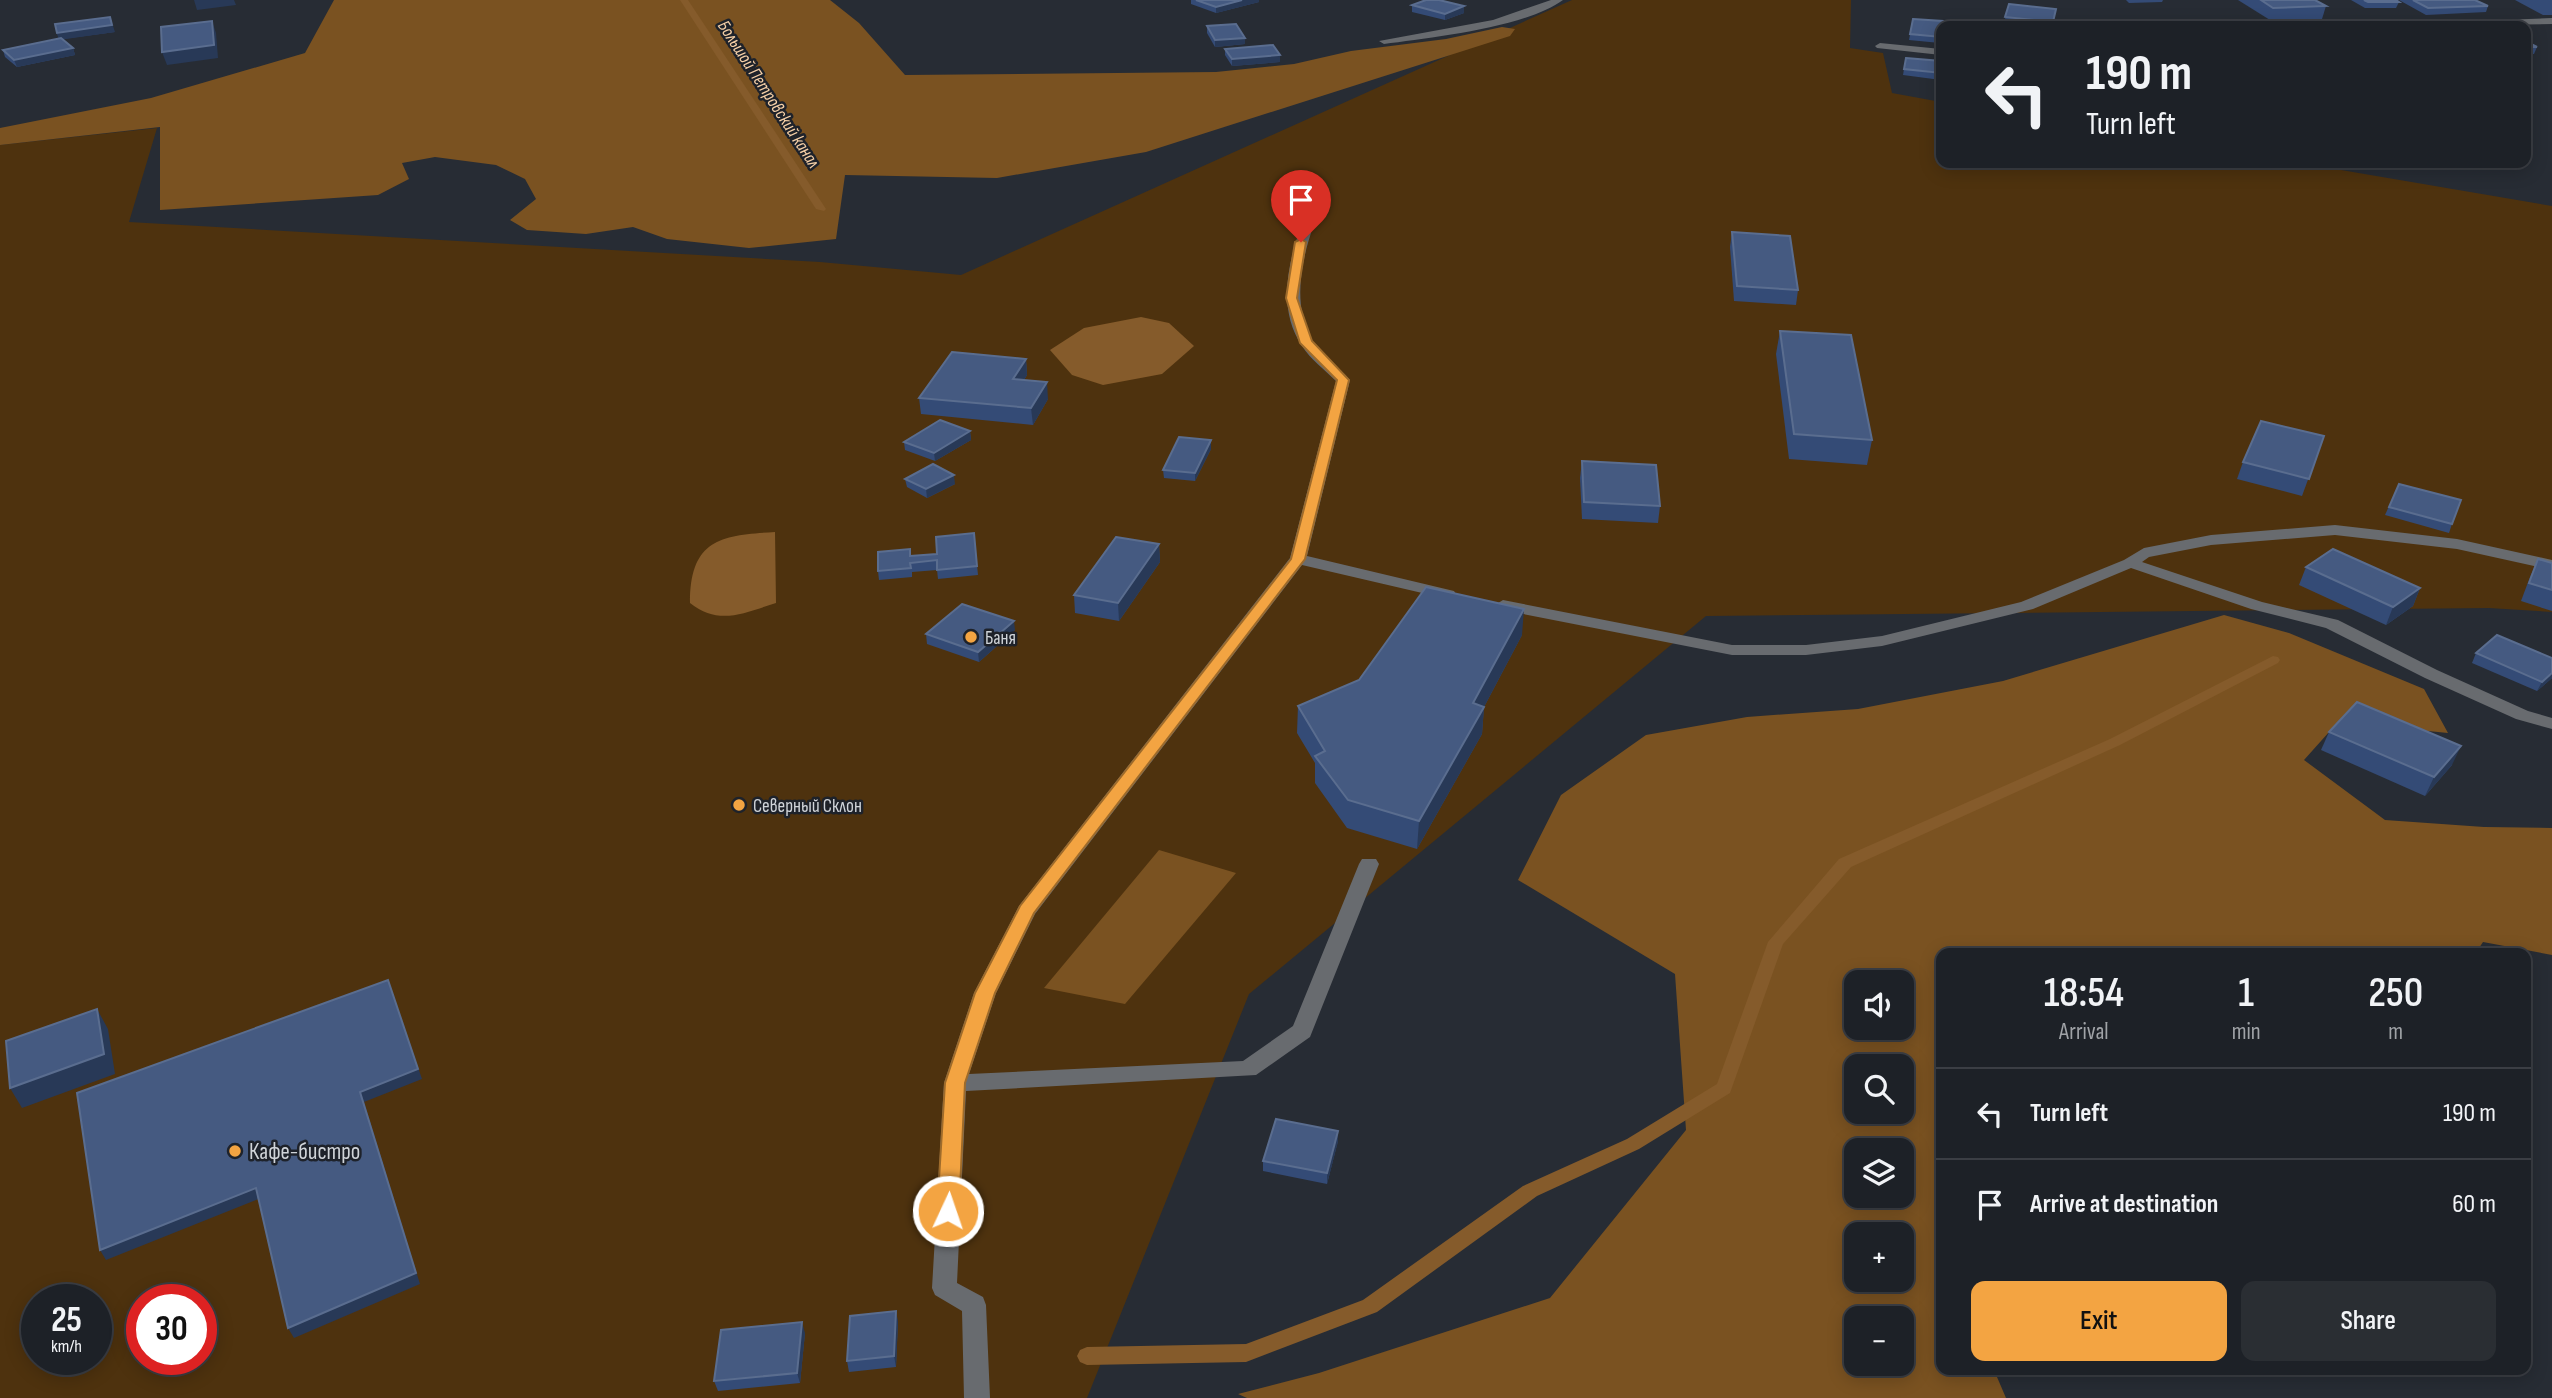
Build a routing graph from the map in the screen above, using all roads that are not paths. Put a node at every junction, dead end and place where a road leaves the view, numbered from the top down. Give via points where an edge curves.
1 (1559, 0) edge
2 (2552, 21) edge
3 (2531, 22) edge
4 (1384, 41) dead end
5 (1880, 46) dead end
6 (1936, 52) edge
7 (1319, 195) dead end
8 (1298, 559) junction
9 (2130, 563) junction
10 (2552, 565) edge
11 (1464, 597) edge
12 (1491, 603) edge
13 (2552, 724) edge
14 (1369, 863) dead end
15 (955, 1083) junction
16 (978, 1398) edge

1 - 4 street via 1467,30
2 - 3 street
5 - 6 street
7 - 8 street via 1301,242 1292,298 1306,343 1343,380
8 - 11 street
8 - 15 street via 1026,911 985,993
9 - 10 street via 2144,552 2211,540 2334,530 2457,544
9 - 12 street via 2026,606 1882,641 1806,650 1732,650
9 - 13 street via 2257,606 2332,624 2431,674
14 - 15 street via 1302,1031 1248,1069
15 - 16 street via 944,1289 974,1306

